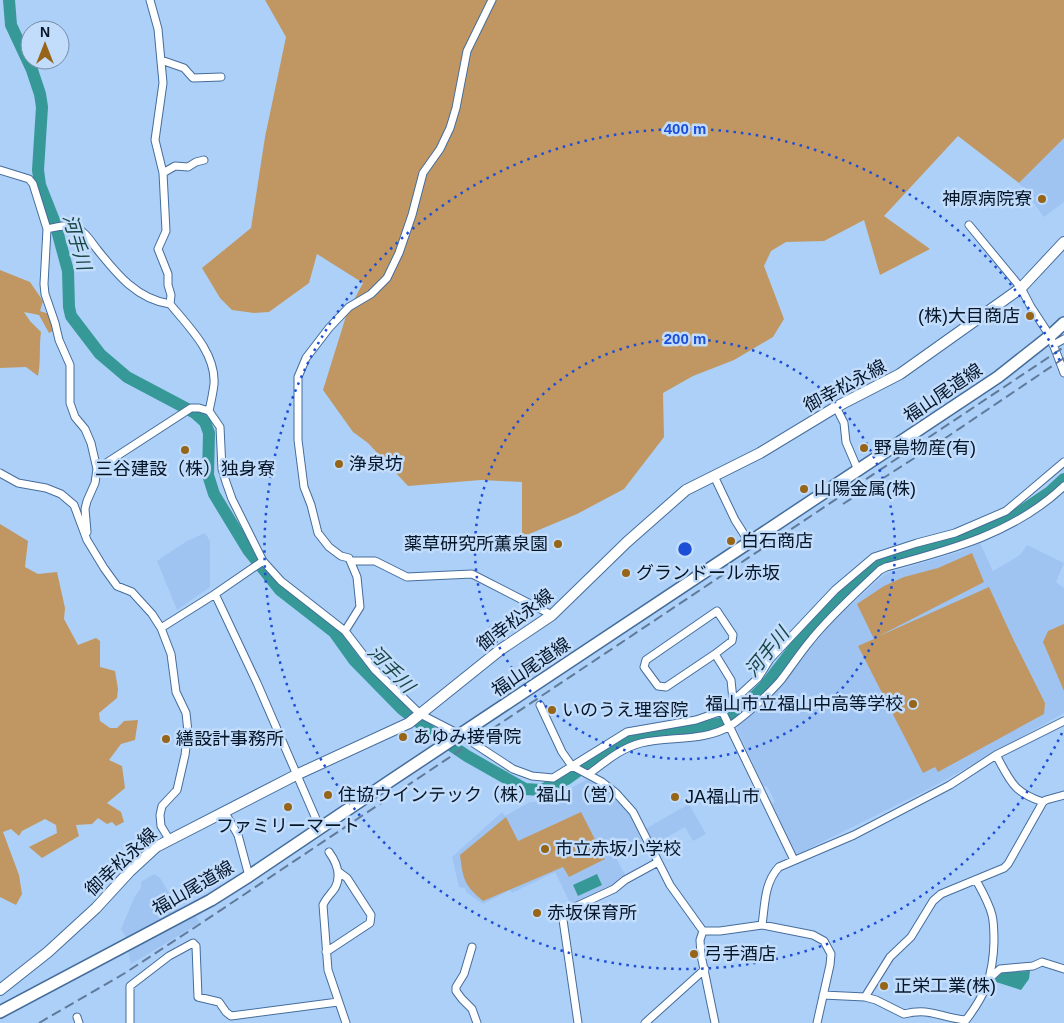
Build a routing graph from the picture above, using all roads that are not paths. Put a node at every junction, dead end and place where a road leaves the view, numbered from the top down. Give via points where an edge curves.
1 (150, 0) edge
2 (492, 0) edge
3 (161, 60) junction
4 (220, 77) dead end
5 (204, 160) dead end
6 (0, 170) edge
7 (162, 173) junction
8 (969, 225) dead end
9 (50, 229) junction
10 (1064, 242) edge
11 (1021, 288) junction
12 (170, 304) junction
13 (1064, 323) edge
14 (1064, 339) edge
15 (1052, 341) junction
16 (1064, 373) edge
17 (836, 407) junction
18 (209, 411) junction
19 (1064, 462) edge
20 (96, 469) junction
21 (858, 470) junction
22 (0, 473) edge
23 (714, 476) junction
24 (1064, 486) edge
25 (87, 540) junction
26 (749, 542) junction
27 (262, 562) junction
28 (351, 562) junction
29 (215, 594) junction
30 (552, 615) junction
31 (161, 628) junction
32 (345, 631) junction
33 (715, 654) junction
34 (733, 700) junction
35 (540, 705) dead end
36 (722, 712) junction
37 (417, 717) junction
38 (1064, 720) edge
39 (729, 725) junction
40 (458, 737) junction
41 (996, 755) junction
42 (574, 767) junction
43 (587, 773) junction
44 (296, 775) junction
45 (1064, 795) edge
46 (1044, 802) junction
47 (224, 811) junction
48 (320, 828) junction
49 (169, 839) junction
50 (329, 852) dead end
51 (794, 860) junction
52 (658, 862) junction
53 (339, 872) junction
54 (249, 876) junction
55 (976, 880) junction
56 (762, 925) junction
57 (703, 931) junction
58 (472, 947) dead end
59 (326, 952) junction
60 (1064, 969) edge
61 (705, 970) junction
62 (990, 978) junction
63 (0, 990) edge
64 (824, 995) junction
65 (865, 997) junction
66 (338, 1002) junction
67 (0, 1012) edge
68 (130, 1023) edge
69 (346, 1023) edge
70 (477, 1023) edge
71 (578, 1023) edge
72 (645, 1023) edge
73 (715, 1023) edge
74 (817, 1023) edge

1 - 3 street via 158,29
2 - 28 street via 467,51 450,128 423,173 404,238 387,278 371,294 349,307 329,328 306,358 298,378 298,440 304,488 318,533 328,546 341,556 350,558
3 - 4 street via 184,68 193,78
3 - 7 street via 163,83 154,140
5 - 7 street via 188,167 175,166
6 - 9 street via 33,184
7 - 12 street via 166,231 158,249 168,274
8 - 11 street
9 - 12 street via 74,227 84,233 119,277 133,289
9 - 20 street via 45,294 70,365 72,410 88,436
10 - 11 main road, 御幸松永線
11 - 15 street
11 - 17 main road, 御幸松永線 via 900,374
12 - 18 street via 205,349 213,370
13 - 15 main road, 福山尾道線
14 - 15 street
15 - 16 street
15 - 21 main road, 福山尾道線
17 - 21 street
17 - 23 main road, 御幸松永線 via 760,454
18 - 20 street via 191,408 182,412
18 - 27 street via 220,427 222,469 226,482
19 - 34 street via 1006,511 955,533 874,557 834,590 770,659 758,678
20 - 25 street via 95,483 85,509
21 - 26 main road, 福山尾道線
22 - 25 street via 18,483 61,494 74,505
23 - 26 street
23 - 30 main road, 御幸松永線 via 686,490 671,502
24 - 39 street via 1024,518 979,539 880,570 811,640 780,681
25 - 31 street via 117,586 132,592
26 - 40 main road, 福山尾道線
27 - 29 street
27 - 32 street
28 - 30 street via 375,562 407,577 472,574
28 - 32 street via 357,576 360,607
29 - 31 street
29 - 44 street
30 - 37 main road, 御幸松永線 via 500,650
31 - 49 street via 172,654 176,692 186,713 188,732 177,790 162,806 160,815 161,826
32 - 37 street
33 - 33 street via 666,687 658,686 644,667 646,660 717,612 733,635 732,641
33 - 34 street via 731,680
34 - 36 street
35 - 42 street via 562,752
36 - 39 street
36 - 42 street via 627,732
37 - 40 street
37 - 44 main road, 御幸松永線
38 - 41 street
39 - 43 street via 686,738 631,746
39 - 51 street
40 - 42 street via 513,770 532,776 553,778
40 - 48 main road, 福山尾道線
41 - 46 street via 1016,789
41 - 51 street via 950,785 854,835
42 - 43 street
43 - 52 street via 616,793 633,812
44 - 47 main road, 御幸松永線
44 - 48 street
45 - 46 street
46 - 55 street via 1008,864
47 - 49 main road, 御幸松永線
47 - 54 street via 238,835
48 - 54 main road, 福山尾道線
49 - 63 main road, 御幸松永線 via 130,871 48,952
50 - 53 street
51 - 56 street via 772,875
52 - 57 street via 670,885
52 - 71 street via 614,889 562,913
53 - 59 street via 336,886 323,905
53 - 59 street via 347,878 371,920
54 - 67 main road, 福山尾道線 via 211,900
55 - 62 street via 993,918
55 - 65 street via 941,894 933,901 911,937 882,968
56 - 57 street
56 - 64 street via 813,935 824,941 831,954
57 - 61 street via 700,940
58 - 70 street via 456,991 472,1009
59 - 66 street
60 - 62 street via 1042,962 1000,969
61 - 72 street
61 - 73 street
62 - 65 street via 979,1003 966,1020 951,1019 930,1011 904,1014
64 - 65 street
64 - 74 street
66 - 68 street via 231,1016 219,1002 198,997 194,943 169,956 130,986
66 - 69 street

